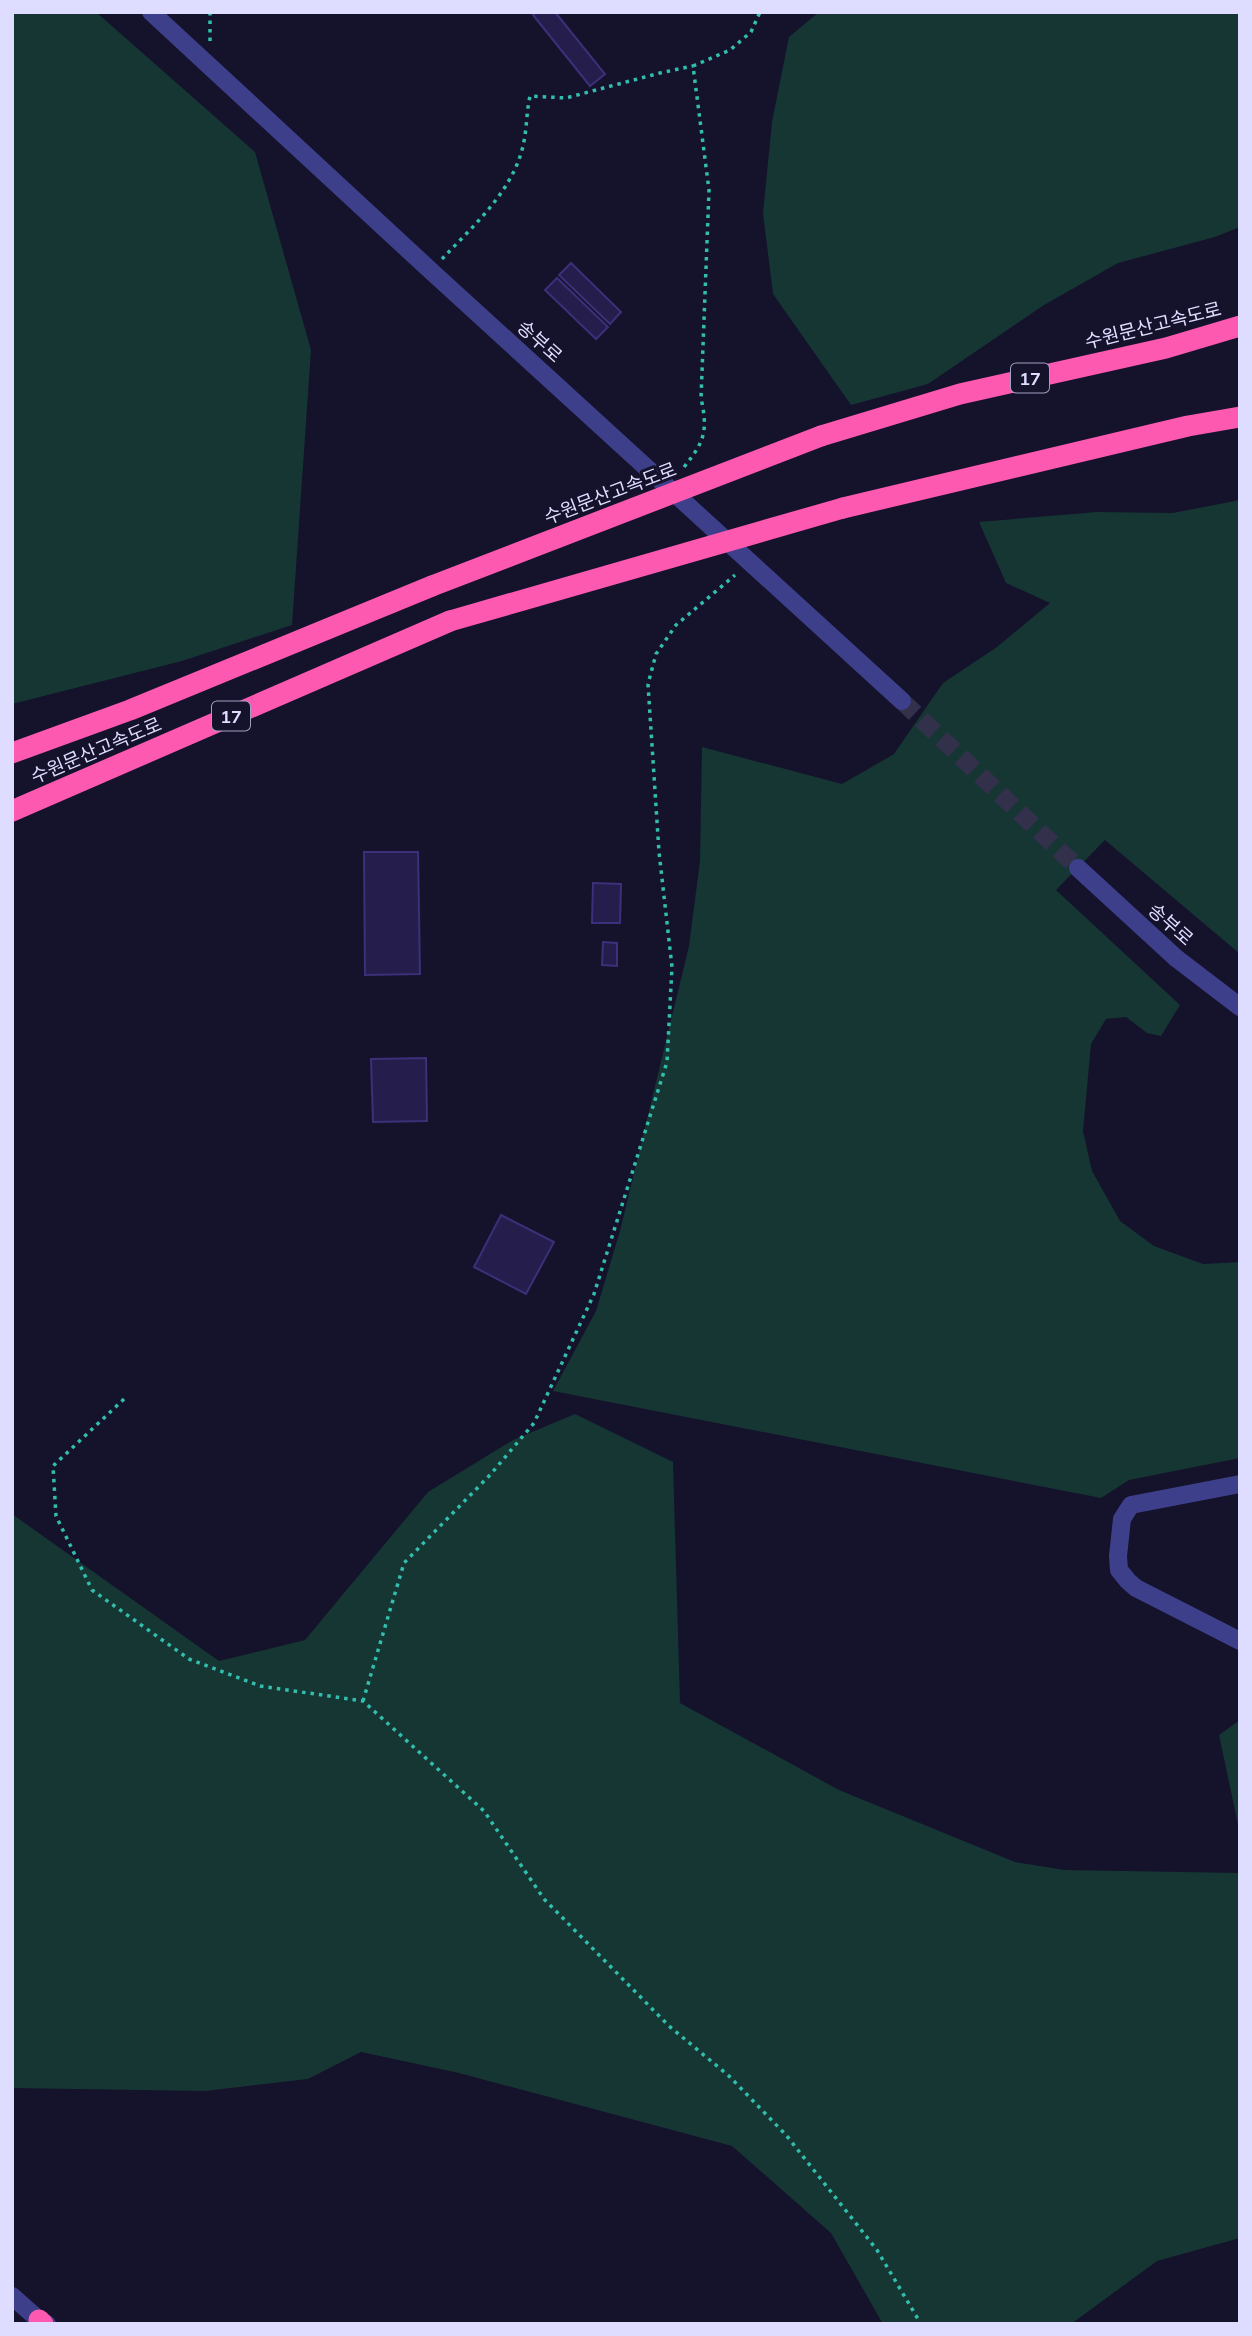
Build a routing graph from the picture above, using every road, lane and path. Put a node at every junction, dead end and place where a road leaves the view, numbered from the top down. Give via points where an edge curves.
1 (151, 12) edge
2 (760, 12) edge
3 (693, 66) junction
4 (431, 271) junction
5 (1240, 326) edge
6 (1240, 417) edge
7 (668, 487) junction
8 (750, 562) junction
9 (902, 701) tunnel mouth
10 (12, 752) edge
11 (12, 811) edge
12 (1078, 868) tunnel mouth
13 (1240, 1007) edge
14 (124, 1399) dead end
15 (1240, 1483) edge
16 (1240, 1640) edge
17 (363, 1701) junction
18 (12, 2296) edge
19 (43, 2322) edge
20 (921, 2324) edge

1 - 4 street, 송부로
2 - 3 path via 751,32 730,50
3 - 4 path via 566,98 530,96 521,153 509,179 497,199
3 - 7 path via 709,190 701,398 704,437
4 - 7 street, 송부로
5 - 10 highway, 수원문산고속도로 / 17, bridge via 1166,348 960,394 821,436 432,586 130,710
6 - 11 highway, 수원문산고속도로 / 17, bridge via 843,508 450,621
7 - 8 street, 송부로
8 - 9 street, 송부로
8 - 17 path via 676,625 656,654 648,684 672,967 667,1062 594,1294 534,1423 404,1563
12 - 13 street, 송부로 via 1176,958
14 - 17 path via 53,1466 57,1516 92,1590 190,1659 260,1686
15 - 16 street via 1131,1505 1122,1519 1118,1556 1119,1570 1136,1588
17 - 20 path via 484,1811 544,1899 668,2026 729,2076 786,2135 877,2250
18 - 19 street

